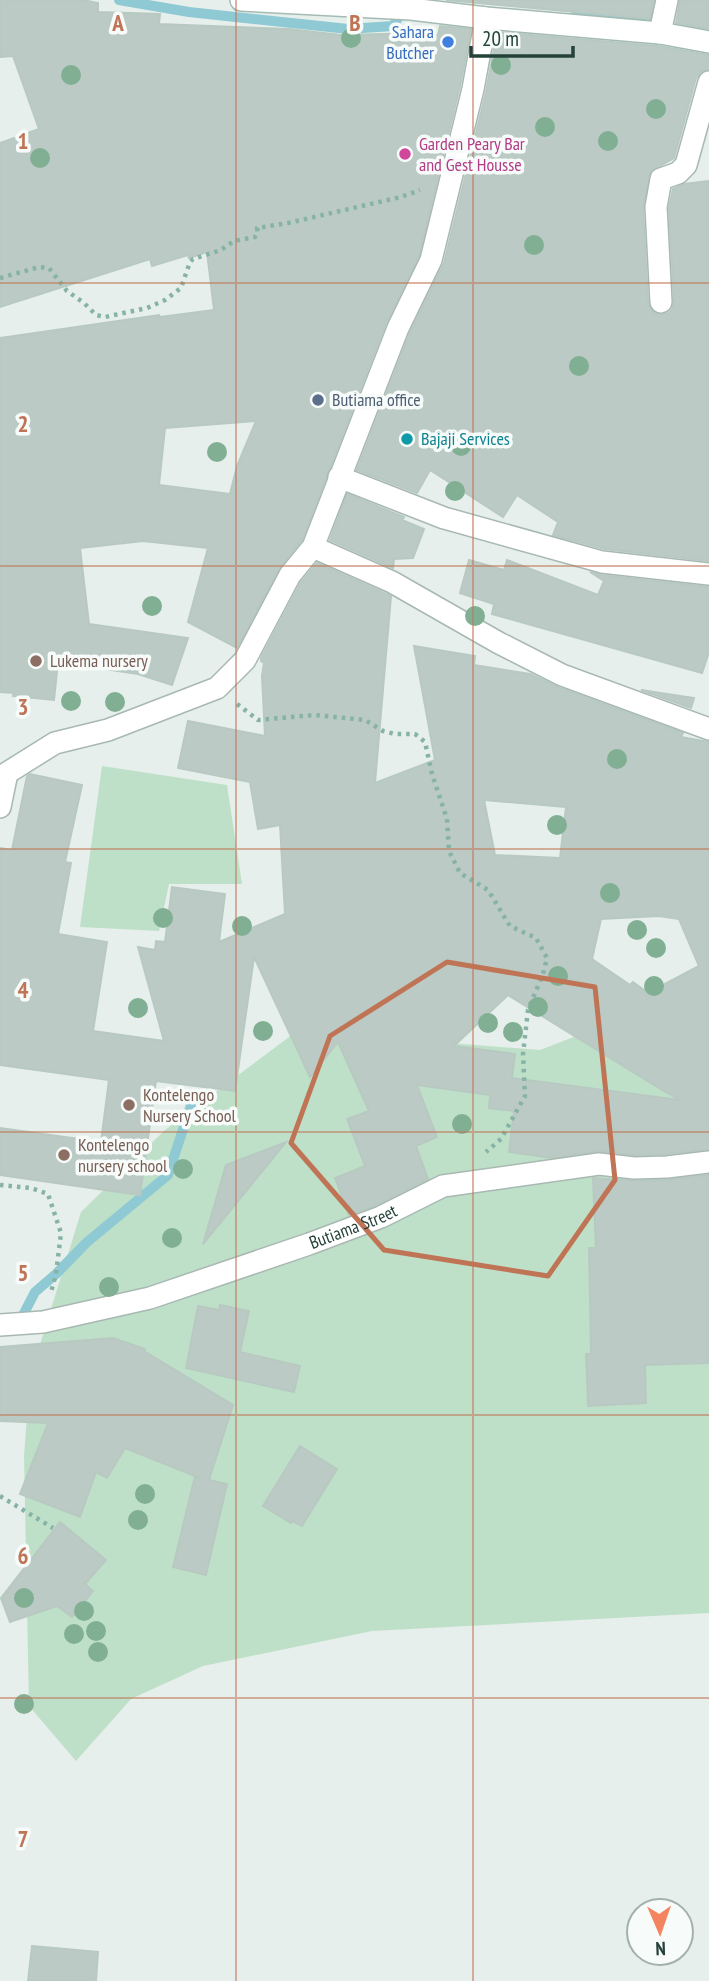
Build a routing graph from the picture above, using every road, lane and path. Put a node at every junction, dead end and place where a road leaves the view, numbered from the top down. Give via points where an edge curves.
1 (241, 0) edge
2 (667, 0) edge
3 (410, 4) edge
4 (486, 18) junction
5 (660, 33) junction
6 (709, 42) edge
7 (709, 82) edge
8 (449, 188) junction
9 (0, 278) edge
10 (661, 302) dead end
11 (339, 477) junction
12 (313, 547) junction
13 (709, 574) edge
14 (218, 688) junction
15 (709, 729) edge
16 (0, 807) edge
17 (481, 1157) dead end
18 (709, 1162) edge
19 (0, 1185) edge
20 (43, 1322) junction
21 (0, 1325) edge
22 (0, 1496) edge
23 (52, 1528) dead end

1 - 3 street
2 - 5 street
3 - 4 street
4 - 5 street
4 - 8 street
5 - 6 street
7 - 10 street via 686,164 678,173 661,179 656,207
8 - 9 path via 419,190 257,228 255,237 190,262 181,288 165,300 105,317 67,291 49,268
8 - 11 street via 431,260 398,328
11 - 12 street
11 - 13 street via 444,518 602,562
12 - 14 street via 290,575 245,660
12 - 15 street via 392,582 562,675
14 - 16 street via 108,730 55,743 7,773
14 - 17 path via 258,720 315,715 365,720 383,731 415,734 425,742 447,819 449,851 460,873 488,890 510,926 536,938 547,958 527,1010 525,1096 501,1139
18 - 20 street, Butiama Street via 634,1168 599,1164 443,1186 381,1217 309,1244 150,1298
19 - 20 path via 48,1194 61,1233
20 - 21 street, Butiama Street
22 - 23 path

